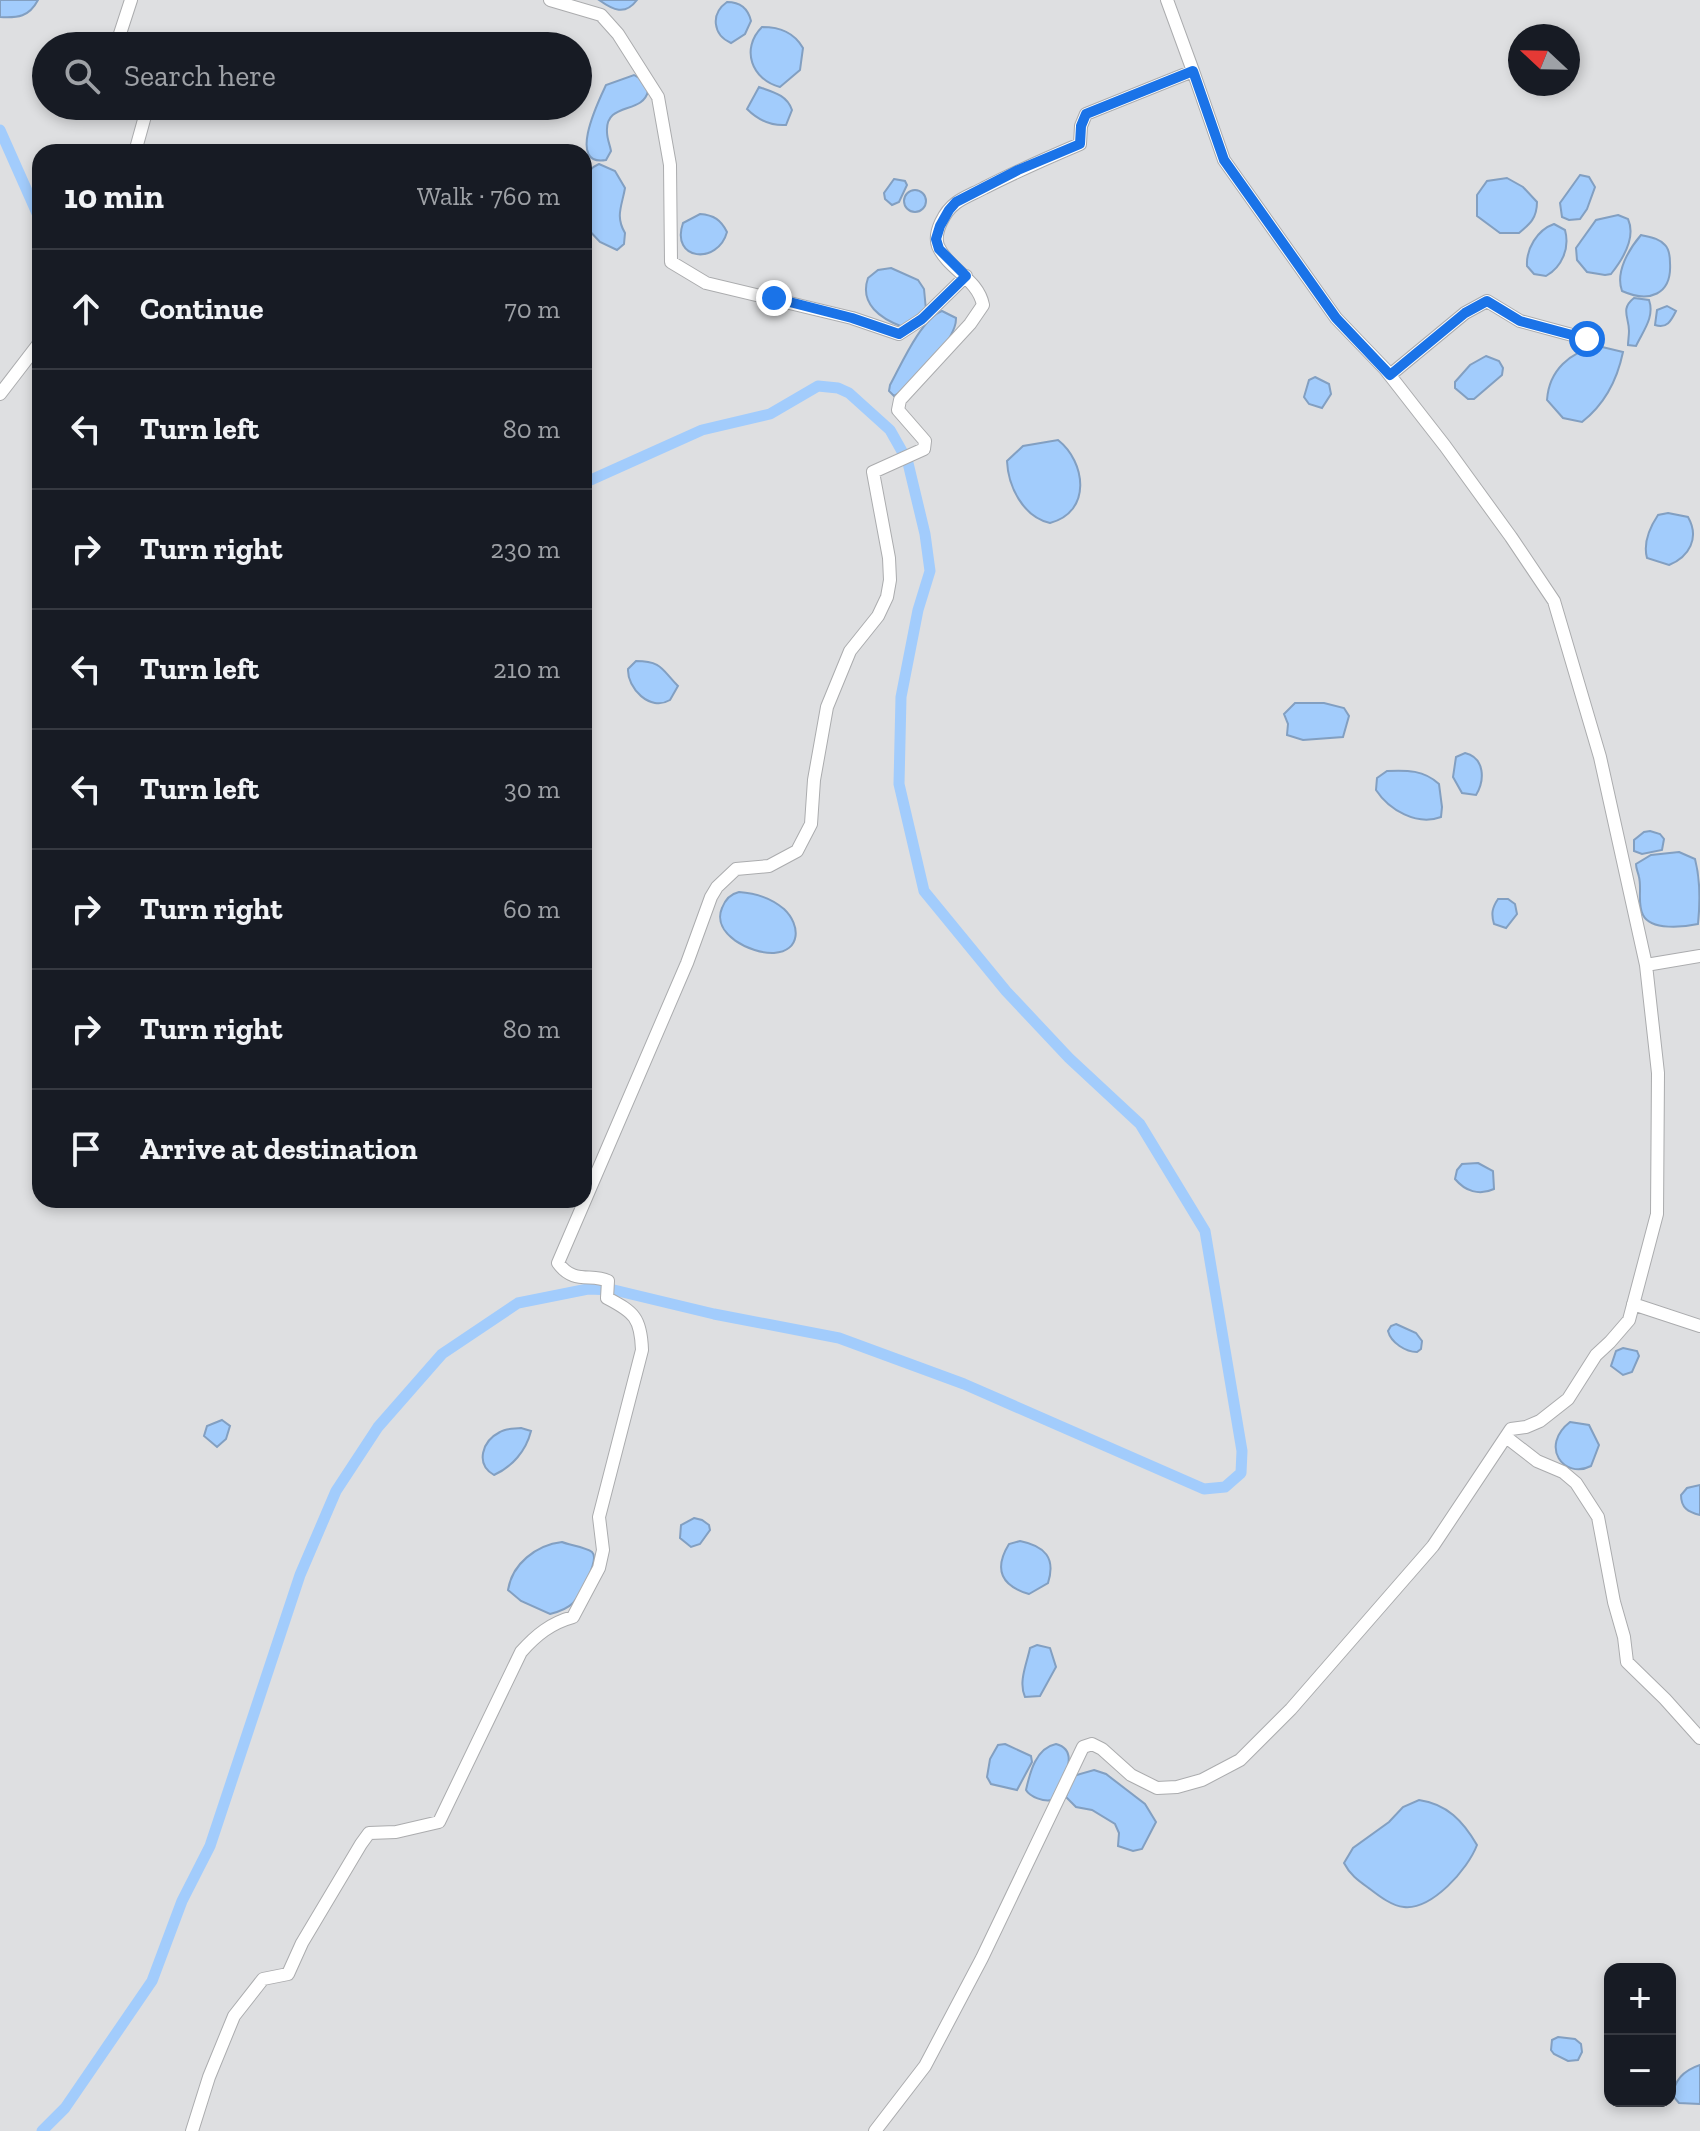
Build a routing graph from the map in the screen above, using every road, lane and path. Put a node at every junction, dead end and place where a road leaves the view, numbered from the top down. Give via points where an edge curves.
1 (131, 0) edge
2 (550, 0) edge
3 (1167, 0) edge
4 (121, 32) edge
5 (1193, 71) junction
6 (144, 120) edge
7 (137, 144) edge
8 (966, 276) junction
9 (1587, 339) dead end
10 (32, 352) edge
11 (1390, 375) junction
12 (0, 394) edge
13 (1700, 956) edge
14 (1646, 965) junction
15 (592, 1184) edge
16 (582, 1208) edge
17 (1633, 1304) junction
18 (1700, 1326) edge
19 (1506, 1437) junction
20 (1700, 1738) edge
21 (192, 2131) edge
22 (875, 2131) edge

1 - 4 street
2 - 8 street via 601,15 658,97 670,165 671,262 706,283 899,334
3 - 5 street
5 - 8 street via 1086,114 1080,144 956,202 936,239
5 - 11 street via 1224,160 1336,318
6 - 7 street
8 - 15 street via 983,305 900,400 898,410 925,441 924,449 873,472 890,580 878,616 850,651 827,707 811,824 797,851 769,866 736,869 717,887
9 - 11 street via 1520,321 1487,301
10 - 12 street
11 - 14 street via 1554,601 1600,757
13 - 14 street
14 - 17 street via 1658,1073 1657,1214
16 - 21 street via 558,1263 571,1274 608,1281 607,1298 629,1309 642,1332 642,1350 599,1517 603,1550 591,1587 573,1617 555,1622 521,1652 439,1822 369,1833 288,1974 263,1979 234,2016
17 - 18 street
17 - 19 street via 1629,1320 1596,1355 1568,1399 1540,1421 1511,1429
19 - 20 street via 1537,1461 1563,1472 1586,1494 1598,1517 1627,1662
19 - 22 street via 1433,1546 1240,1760 1202,1780 1157,1788 1131,1775 1102,1749 1083,1747 925,2066

